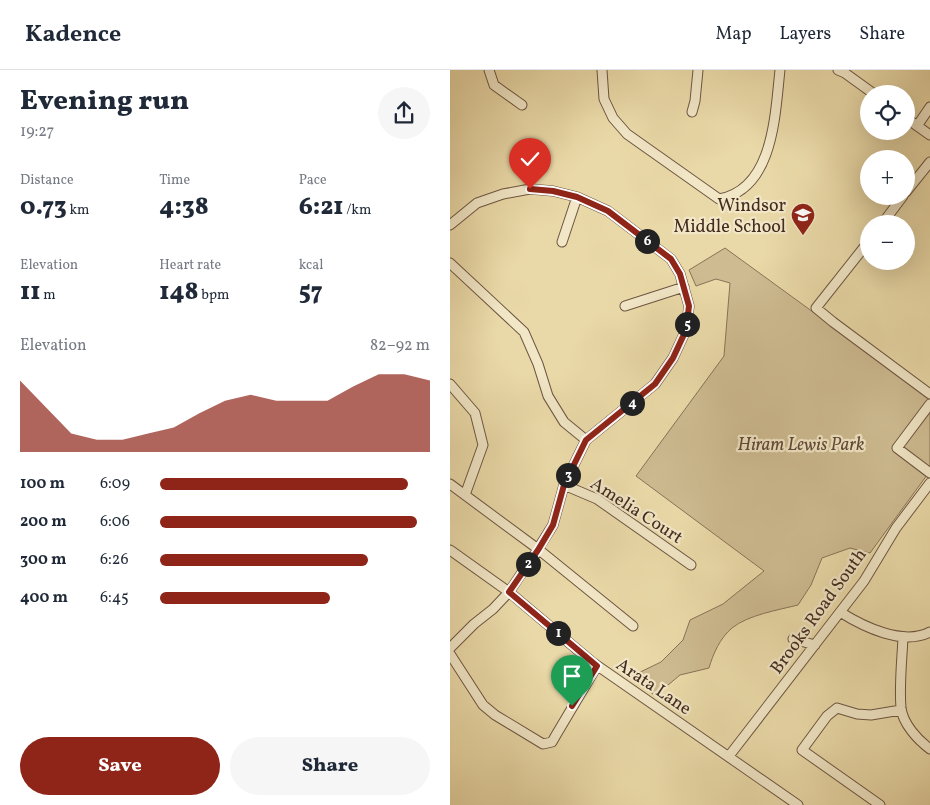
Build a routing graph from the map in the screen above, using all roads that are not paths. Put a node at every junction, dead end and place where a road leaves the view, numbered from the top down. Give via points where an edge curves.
1 (489, 70) edge
2 (602, 70) edge
3 (698, 70) edge
4 (780, 70) edge
5 (838, 70) edge
6 (862, 85) edge
7 (522, 105) dead end
8 (930, 107) edge
9 (692, 112) dead end
10 (915, 124) edge
11 (918, 126) junction
12 (930, 136) edge
13 (930, 162) edge
14 (915, 181) edge
15 (577, 197) junction
16 (450, 225) edge
17 (562, 242) dead end
18 (860, 252) edge
19 (450, 263) edge
20 (684, 287) junction
21 (625, 306) dead end
22 (450, 384) edge
23 (930, 394) edge
24 (930, 404) edge
25 (586, 440) junction
26 (930, 473) edge
27 (930, 483) edge
28 (450, 484) edge
29 (564, 485) junction
30 (465, 495) junction
31 (450, 550) edge
32 (538, 550) junction
33 (690, 565) dead end
34 (509, 592) junction
35 (840, 612) junction
36 (633, 626) dead end
37 (930, 632) edge
38 (903, 637) junction
39 (793, 639) dead end
40 (815, 645) junction
41 (450, 648) edge
42 (450, 654) edge
43 (597, 666) junction
44 (901, 710) junction
45 (930, 749) edge
46 (729, 756) junction
47 (798, 805) edge
48 (880, 805) edge

1 - 7 street via 494,85
2 - 4 street via 604,99 627,134 718,199 729,197 744,187 763,162 774,121
3 - 9 street
5 - 6 street
8 - 11 street
10 - 11 street
11 - 12 street
13 - 14 street
15 - 16 street via 530,189 503,194 477,203
15 - 17 street
15 - 20 street via 608,211 671,259
18 - 23 street via 816,308
19 - 25 street via 524,332 548,396 564,422
20 - 21 street
20 - 25 street via 689,306 686,330 673,358 655,384
22 - 30 street via 474,414 483,445
24 - 26 street via 897,448
25 - 29 street
27 - 35 street, Brooks Road South
28 - 30 street
29 - 32 street via 553,525
29 - 33 street, Amelia Court via 597,499
30 - 32 street
31 - 34 street, Arata Lane
32 - 34 street
32 - 36 street
34 - 41 street
34 - 43 street, Arata Lane
35 - 38 street via 860,624
35 - 40 street, Brooks Road South
37 - 38 street
38 - 44 street
39 - 40 street
40 - 46 street, Brooks Road South
42 - 43 street via 483,705 543,744 552,742
43 - 46 street, Arata Lane
44 - 45 street via 910,728
44 - 48 street via 871,715 837,708 827,716 802,750
46 - 47 street, Arata Lane

